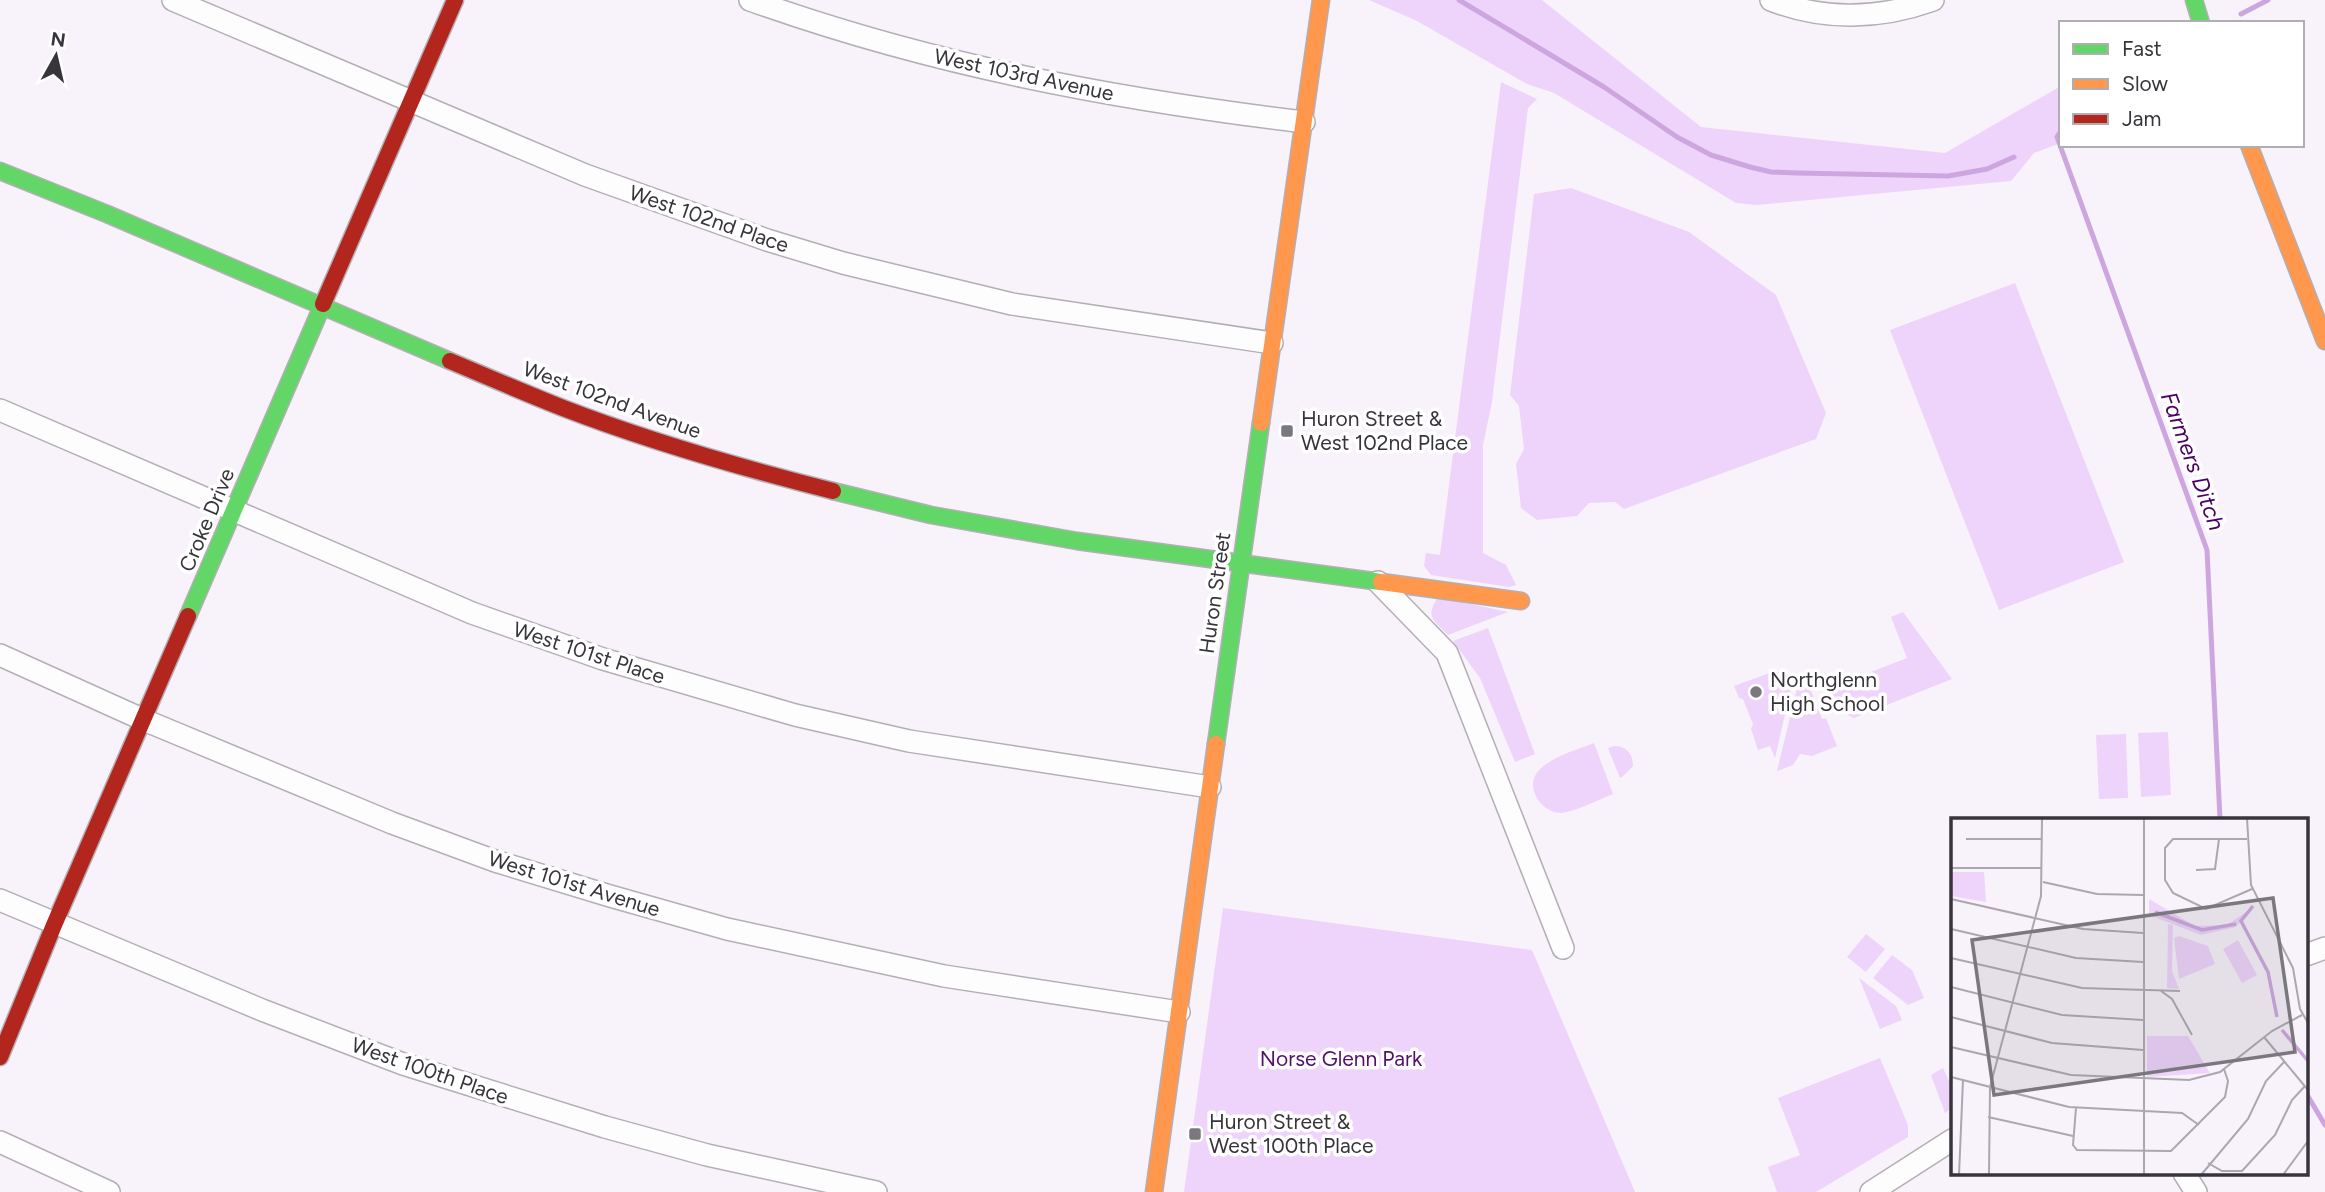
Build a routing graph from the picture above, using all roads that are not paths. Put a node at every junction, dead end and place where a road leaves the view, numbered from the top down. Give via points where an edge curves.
1 (173, 0) edge
2 (456, 0) edge
3 (750, 0) edge
4 (1321, 0) edge
5 (1771, 0) edge
6 (1933, 0) edge
7 (2194, 0) edge
8 (2200, 21) edge
9 (411, 100) junction
10 (1304, 121) junction
11 (2250, 147) edge
12 (0, 171) edge
13 (322, 308) junction
14 (2325, 341) edge
15 (1272, 343) junction
16 (0, 410) edge
17 (233, 512) junction
18 (1240, 564) junction
19 (1378, 582) junction
20 (1521, 601) dead end
21 (0, 655) edge
22 (144, 720) junction
23 (1209, 787) junction
24 (0, 900) edge
25 (54, 925) junction
26 (1563, 948) dead end
27 (2325, 948) edge
28 (2308, 954) edge
29 (1179, 1012) junction
30 (0, 1057) edge
31 (1951, 1141) edge
32 (0, 1142) edge
33 (2185, 1174) edge
34 (109, 1192) edge
35 (876, 1192) edge
36 (1154, 1192) edge
37 (1871, 1192) edge
38 (2196, 1192) edge

1 - 9 street, West 102nd Place
2 - 9 street, Croke Drive
3 - 10 street, West 103rd Avenue via 851,35 993,72 1084,91
4 - 10 street, Huron Street
5 - 6 street via 1806,12 1849,16
7 - 8 street
9 - 13 street, Croke Drive
9 - 15 street, West 102nd Place via 596,179 843,263 1012,304
10 - 15 street, Huron Street
11 - 14 street
12 - 13 street, West 102nd Avenue
13 - 17 street, Croke Drive
13 - 18 street, West 102nd Avenue via 563,408 765,474 931,515
15 - 18 street, Huron Street
16 - 17 street, West 101st Place
17 - 22 street, Croke Drive
17 - 23 street, West 101st Place via 472,613 694,687 909,741
18 - 19 street, West 102nd Avenue
18 - 23 street, Huron Street
19 - 20 street, West 102nd Avenue
19 - 26 street via 1447,653
21 - 22 street, West 101st Avenue
22 - 25 street, Croke Drive
22 - 29 street, West 101st Avenue via 392,822 610,896 740,932 917,971
23 - 29 street, Huron Street
24 - 25 street, West 100th Place
25 - 30 street, Croke Drive
25 - 35 street, West 100th Place via 402,1064 707,1155
27 - 28 street
29 - 36 street, Huron Street
31 - 37 street
32 - 34 street
33 - 38 street

